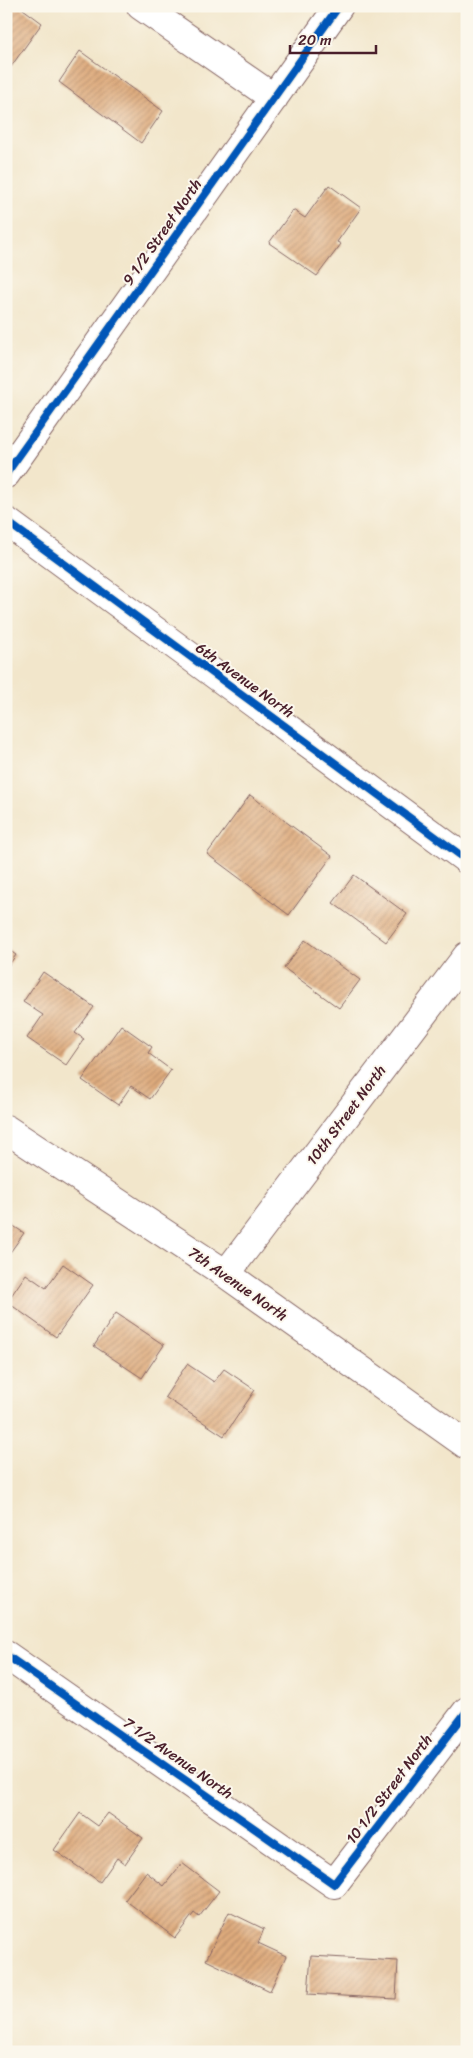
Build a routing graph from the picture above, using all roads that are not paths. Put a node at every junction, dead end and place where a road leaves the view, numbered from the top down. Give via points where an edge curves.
1 (141, 6) edge
2 (339, 6) edge
3 (274, 98) junction
4 (6, 474) edge
5 (6, 521) edge
6 (467, 860) edge
7 (467, 956) edge
8 (6, 1129) edge
9 (226, 1274) junction
10 (467, 1445) edge
11 (6, 1655) edge
12 (467, 1711) edge
13 (334, 1884) joint

1 - 3 street
2 - 3 street, 9 1/2 Street North
3 - 4 street, 9 1/2 Street North
5 - 6 street, 6th Avenue North
7 - 9 street, 10th Street North
8 - 9 street, 7th Avenue North
9 - 10 street, 7th Avenue North
11 - 13 street, 7 1/2 Avenue North
12 - 13 street, 10 1/2 Street North

